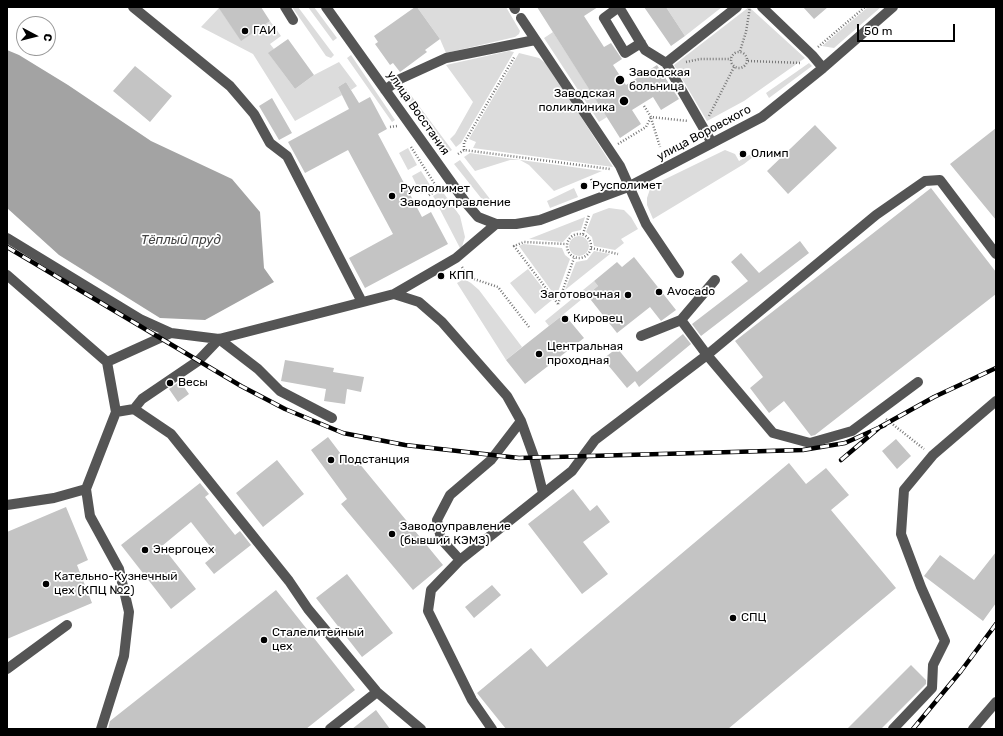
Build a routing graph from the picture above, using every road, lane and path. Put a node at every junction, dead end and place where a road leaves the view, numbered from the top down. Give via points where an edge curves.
1 (132, 7) edge
2 (285, 7) edge
3 (326, 7) edge
4 (619, 7) edge
5 (737, 7) edge
6 (750, 7) edge
7 (762, 7) edge
8 (865, 7) edge
9 (893, 7) edge
10 (521, 18) dead end
11 (294, 20) dead end
12 (535, 40) junction
13 (641, 43) junction
14 (740, 51) junction
15 (517, 52) dead end
16 (812, 55) junction
17 (731, 59) junction
18 (748, 61) junction
19 (666, 62) junction
20 (802, 63) dead end
21 (734, 67) junction
22 (823, 68) junction
23 (386, 90) junction
24 (644, 106) dead end
25 (651, 117) junction
26 (692, 120) dead end
27 (707, 121) dead end
28 (390, 127) dead end
29 (400, 132) dead end
30 (712, 143) junction
31 (408, 144) dead end
32 (660, 147) dead end
33 (464, 150) junction
34 (609, 150) junction
35 (458, 154) dead end
36 (612, 170) dead end
37 (591, 179) dead end
38 (594, 187) dead end
39 (628, 187) junction
40 (428, 196) dead end
41 (589, 215) dead end
42 (496, 224) junction
43 (583, 234) junction
44 (7, 238) edge
45 (566, 244) junction
46 (591, 248) junction
47 (618, 254) dead end
48 (996, 254) edge
49 (456, 258) junction
50 (574, 258) junction
51 (679, 273) dead end
52 (7, 276) edge
53 (715, 280) dead end
54 (394, 294) junction
55 (362, 302) junction
56 (681, 320) junction
57 (529, 327) dead end
58 (171, 333) junction
59 (640, 336) dead end
60 (219, 339) junction
61 (707, 355) junction
62 (107, 362) junction
63 (918, 382) dead end
64 (996, 401) edge
65 (134, 409) junction
66 (116, 412) junction
67 (875, 414) junction
68 (332, 418) dead end
69 (521, 421) junction
70 (933, 455) junction
71 (86, 488) junction
72 (543, 493) junction
73 (7, 505) edge
74 (460, 560) junction
75 (67, 625) dead end
76 (7, 669) edge
77 (378, 692) junction
78 (996, 702) edge
79 (101, 729) edge
80 (330, 729) edge
81 (421, 729) edge
82 (492, 729) edge
83 (893, 729) edge
84 (973, 729) edge

1 - 55 street via 230,86 254,114 270,143 287,156
2 - 11 street
3 - 23 street, улица Восстания
4 - 13 street
4 - 13 street via 604,18 625,53
5 - 19 street
6 - 14 path
7 - 16 street
8 - 16 path
9 - 22 street, улица Воровского
10 - 12 street
12 - 23 street via 446,58 400,79
12 - 34 street
13 - 19 street via 645,50
14 - 17 path
14 - 18 path
15 - 33 path via 464,143
16 - 22 street
17 - 19 path via 700,59 674,65
17 - 21 path
18 - 20 path
18 - 21 path via 743,68
19 - 30 street
21 - 27 path
22 - 30 street, улица Воровского via 762,117
23 - 42 street, улица Восстания via 466,204 478,217
24 - 25 path
25 - 26 path
25 - 32 path
25 - 34 path via 646,127
28 - 29 path via 396,126
30 - 39 street, улица Воровского
31 - 40 path via 438,189
33 - 35 path
33 - 36 path
34 - 39 street via 620,166
37 - 38 path
39 - 42 street, улица Воровского via 540,220
39 - 51 street via 646,224
41 - 43 path
42 - 49 street
43 - 45 path via 574,234 568,238
43 - 46 path via 590,241
44 - 58 street via 140,319
45 - 50 path via 567,251
45 - 50 path via 524,242 514,246 558,304
46 - 47 path
46 - 50 path via 589,254 583,258
48 - 61 street via 940,180 925,181 876,215
49 - 54 street
49 - 57 path via 468,277 498,286
52 - 62 street
53 - 56 street
54 - 55 street
54 - 69 street via 419,302 442,322 507,396
55 - 60 street
56 - 59 street
56 - 61 street
58 - 60 street
58 - 62 street
60 - 65 street via 198,360 142,399
60 - 68 street via 258,369 280,391
61 - 67 street via 773,433 810,443 852,431
61 - 72 street via 595,440 572,471
62 - 66 street
63 - 67 street
64 - 70 street
65 - 66 street
65 - 77 street via 171,434 308,608
66 - 71 street
67 - 70 path via 891,421
69 - 72 street
69 - 74 street via 491,460 450,495 437,520 441,539
70 - 83 street via 904,490 901,534 945,641 933,665 932,688
71 - 73 street via 54,498
71 - 79 street via 90,516 119,569 129,612 124,656
72 - 74 street
74 - 82 street via 431,590 428,611 472,700
75 - 76 street
77 - 80 street
77 - 81 street
78 - 84 street

